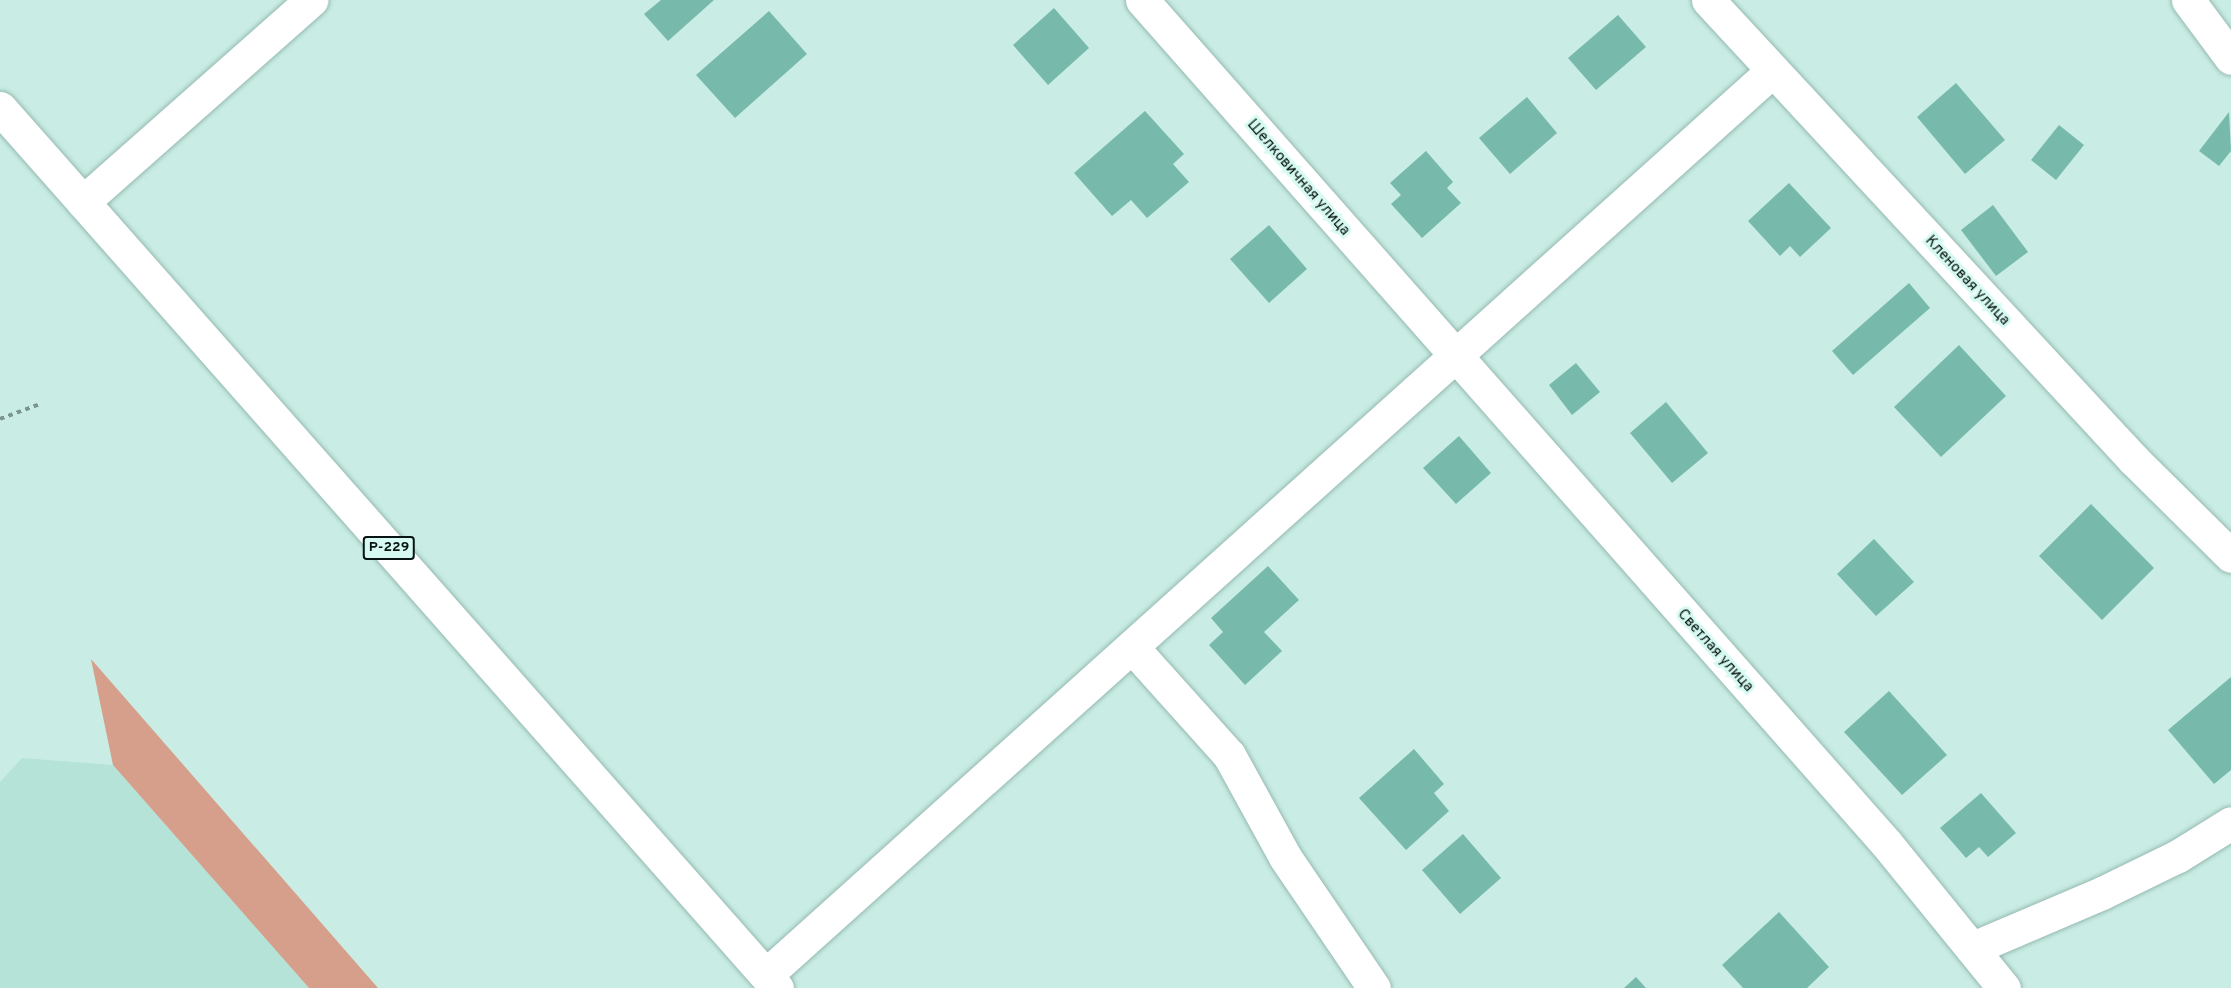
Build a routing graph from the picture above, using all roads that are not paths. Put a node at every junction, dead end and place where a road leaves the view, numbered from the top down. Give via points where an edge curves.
1 (311, 0) edge
2 (1142, 0) edge
3 (1708, 0) edge
4 (2188, 0) edge
5 (2231, 58) edge
6 (1772, 71) junction
7 (0, 108) edge
8 (83, 202) junction
9 (1454, 357) junction
10 (2231, 556) edge
11 (1132, 647) junction
12 (2231, 823) edge
13 (1973, 948) junction
14 (772, 982) edge
15 (1374, 988) edge
16 (2004, 988) edge

1 - 8 street
2 - 9 street, Шелковичная улица
3 - 6 street, Кленовая улица
4 - 5 street
6 - 9 street
6 - 10 street, Кленовая улица via 2134,460
7 - 8 street, Р-229
8 - 14 street, Р-229
9 - 11 street
9 - 13 street, Светлая улица via 1886,843
11 - 14 street
11 - 15 street via 1229,755 1285,857
12 - 13 street via 2178,856 2102,893
13 - 16 street, Светлая улица

